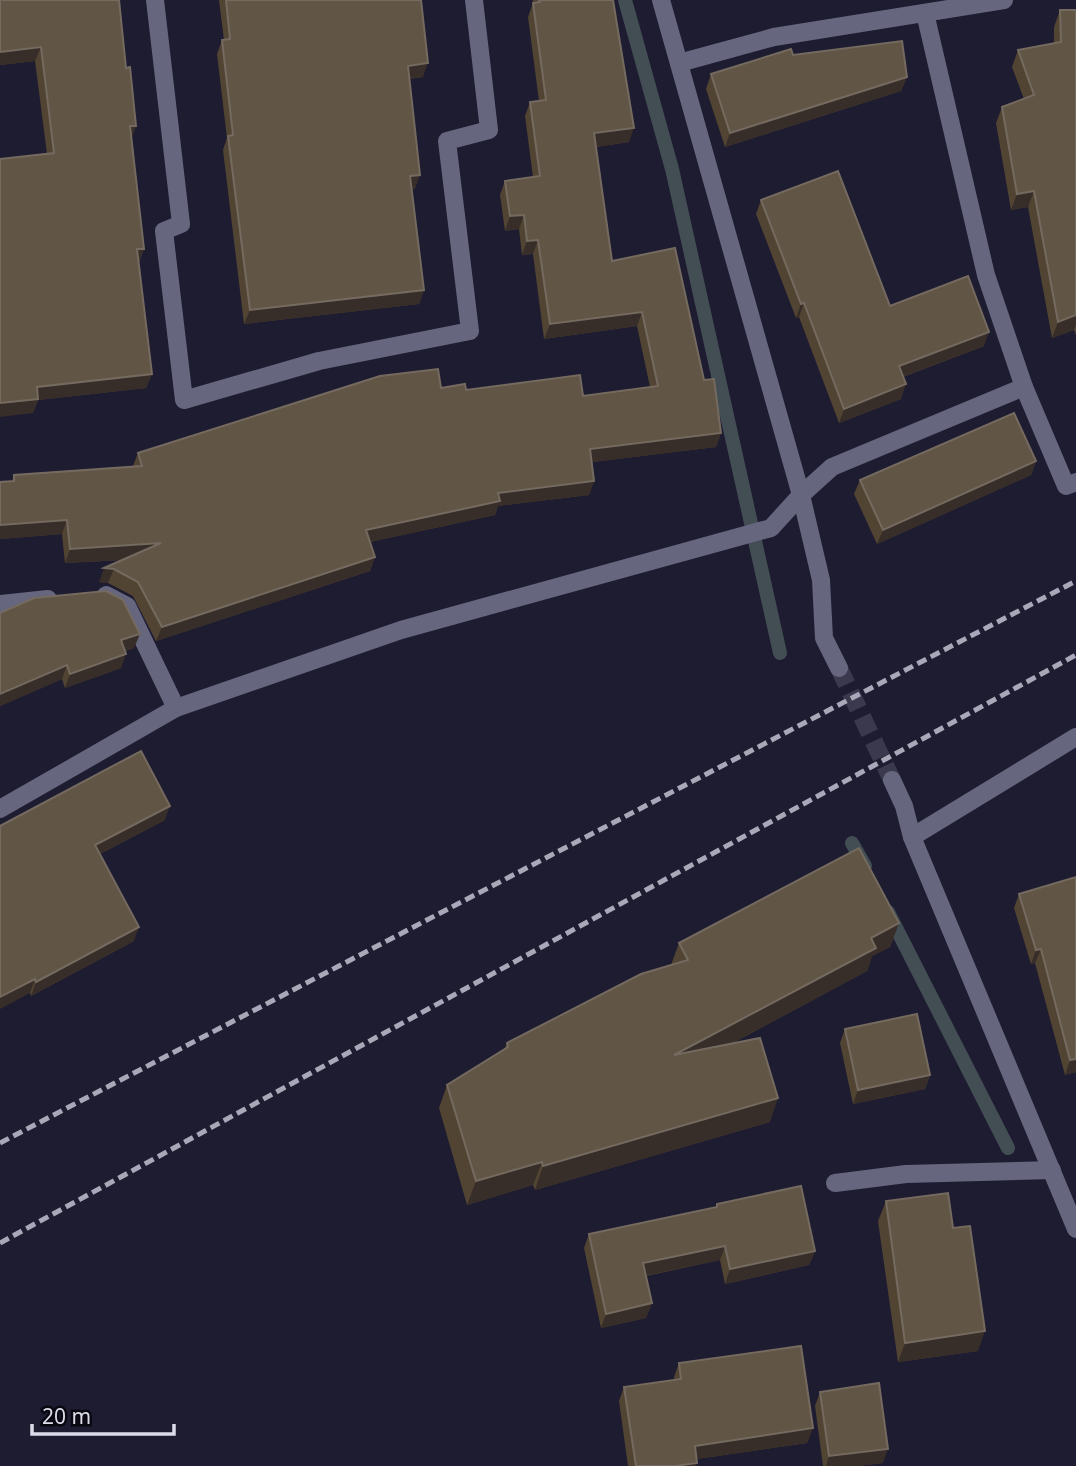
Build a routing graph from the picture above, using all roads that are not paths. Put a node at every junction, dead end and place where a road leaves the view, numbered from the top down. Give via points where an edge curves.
1 (155, 0) edge
2 (474, 0) edge
3 (661, 0) edge
4 (1004, 0) edge
5 (925, 13) junction
6 (679, 63) junction
7 (1024, 387) junction
8 (1076, 482) edge
9 (802, 495) junction
10 (90, 594) edge
11 (64, 597) edge
12 (0, 604) edge
13 (839, 668) tunnel mouth
14 (176, 708) junction
15 (1076, 737) edge
16 (892, 780) tunnel mouth
17 (0, 809) edge
18 (912, 837) junction
19 (1052, 1170) junction
20 (835, 1183) dead end
21 (1076, 1229) edge

1 - 2 street via 181,224 164,231 184,400 319,361 470,331 447,141 489,130
3 - 6 street
4 - 5 street
5 - 6 street via 774,37
5 - 7 street via 986,275
6 - 9 street
7 - 8 street via 1066,486
7 - 9 street via 832,467
9 - 13 street via 821,580 824,638
9 - 14 street via 771,528 401,630
10 - 14 street via 103,593 127,606
11 - 12 street
14 - 17 street
15 - 18 street
16 - 18 street
18 - 19 street
19 - 20 street via 906,1174
19 - 21 street

